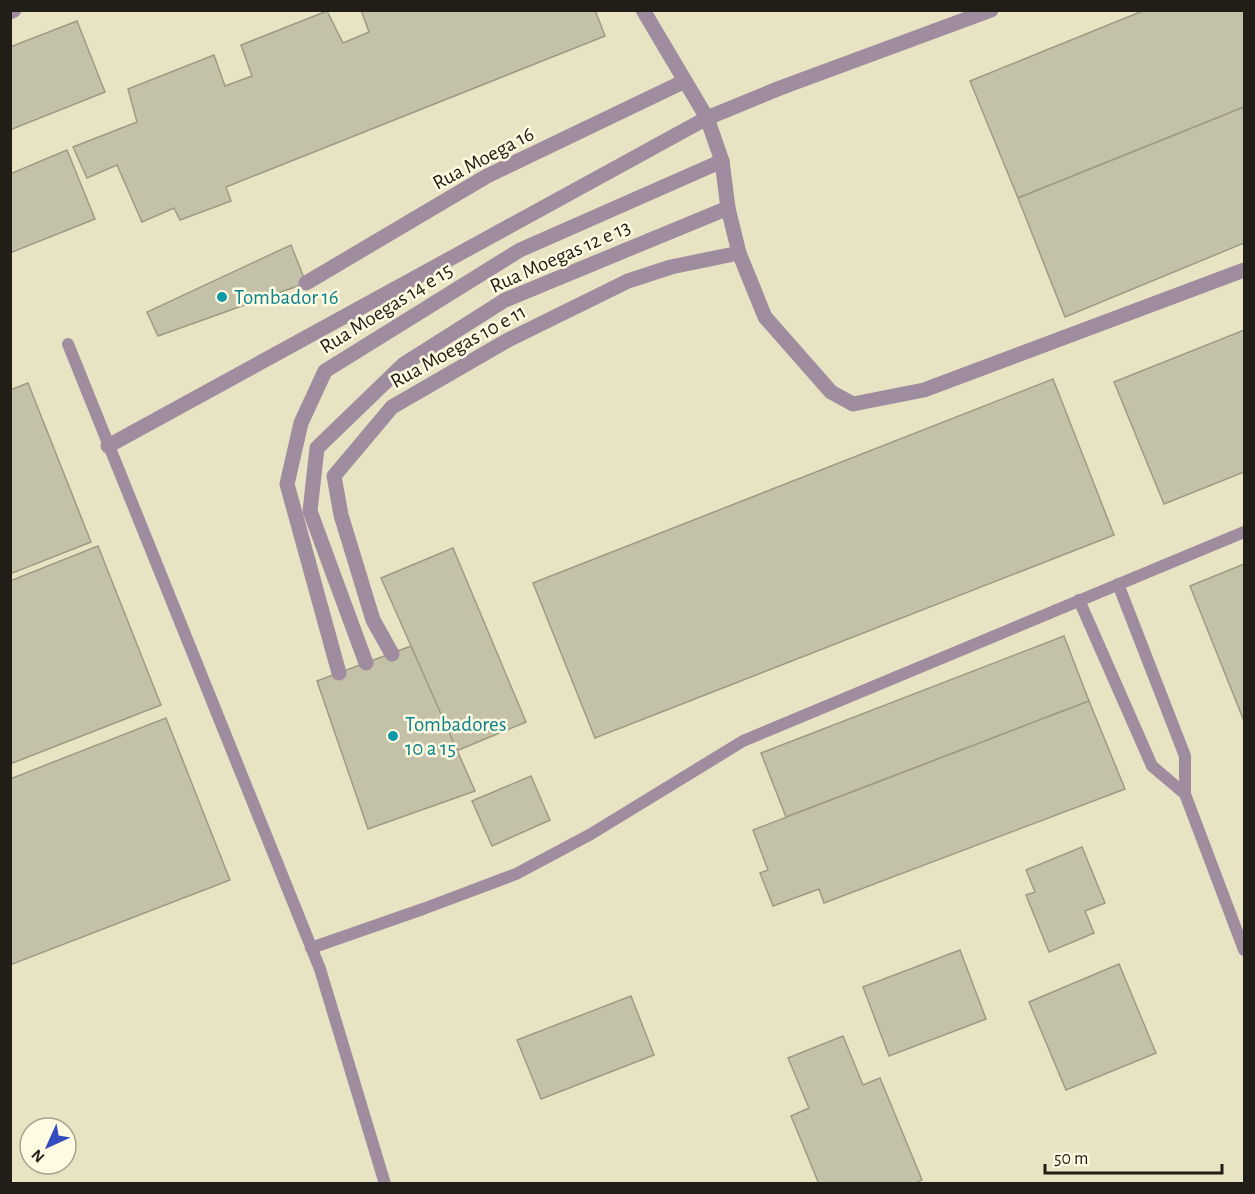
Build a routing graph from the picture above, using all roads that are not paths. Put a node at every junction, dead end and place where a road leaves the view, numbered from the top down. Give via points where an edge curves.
1 (643, 10) edge
2 (991, 10) edge
3 (685, 81) junction
4 (707, 118) junction
5 (722, 161) junction
6 (728, 208) junction
7 (739, 253) junction
8 (1245, 270) edge
9 (306, 283) dead end
10 (68, 344) dead end
11 (108, 446) junction
12 (1245, 532) edge
13 (1118, 584) junction
14 (1079, 600) junction
15 (392, 654) dead end
16 (366, 663) dead end
17 (339, 673) dead end
18 (1185, 794) junction
19 (312, 948) junction
20 (1245, 950) edge
21 (385, 1184) edge

1 - 3 street
2 - 4 street
3 - 4 street
3 - 9 street, Rua Moega 16 via 487,177
4 - 5 street
4 - 11 street
5 - 6 street
5 - 17 street, Rua Moegas 14 e 15 via 520,250 325,371 301,423 287,484
6 - 7 street
6 - 16 street, Rua Moegas 12 e 13 via 506,300 404,364 317,448 310,511
7 - 8 street via 765,317 831,392 853,404 924,390
7 - 15 street, Rua Moegas 10 e 11 via 670,267 628,281 508,340 392,407 334,476 341,515 373,621
10 - 11 lane
11 - 19 lane
12 - 13 lane
13 - 14 lane
13 - 18 lane via 1185,756
14 - 18 lane via 1152,766
14 - 19 lane via 743,741 591,834 516,874
18 - 20 lane
19 - 21 lane

